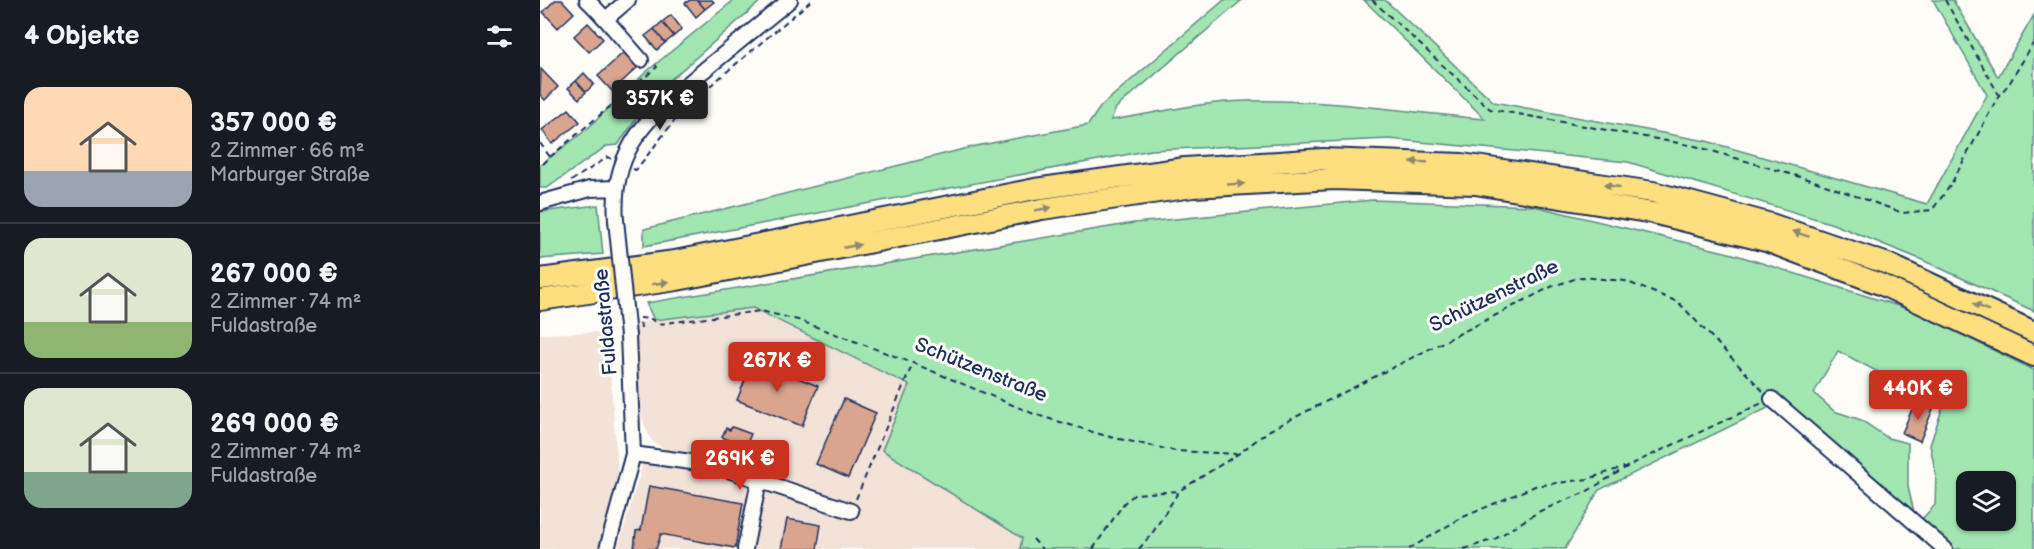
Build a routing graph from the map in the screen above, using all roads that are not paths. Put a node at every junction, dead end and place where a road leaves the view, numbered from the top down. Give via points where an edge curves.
1 (587, 0) edge
2 (628, 0) edge
3 (790, 0) edge
4 (607, 18) junction
5 (646, 59) road end
6 (616, 188) junction
7 (540, 203) edge
8 (540, 279) edge
9 (540, 300) edge
10 (2034, 332) edge
11 (2034, 356) edge
12 (1772, 399) road end
13 (633, 454) junction
14 (759, 481) junction
15 (851, 511) road end
16 (607, 549) edge
17 (745, 549) edge
18 (1945, 549) edge

1 - 4 street
2 - 4 street
3 - 6 street, Fuldastraße via 659,107 636,136 622,163
4 - 5 street via 617,34
6 - 7 street via 590,189
6 - 13 street, Fuldastraße, bridge
10 -> 8 highway via 1888,264 1771,224 1653,192 1462,164 1323,159 1185,168 1035,189 675,261
9 -> 11 highway via 677,280 1042,209 1193,187 1334,179 1428,182 1475,184 1653,213 1766,241 1880,284
12 - 18 street
13 - 14 street via 712,465
13 - 16 street, Fuldastraße
14 - 15 street
14 - 17 street

